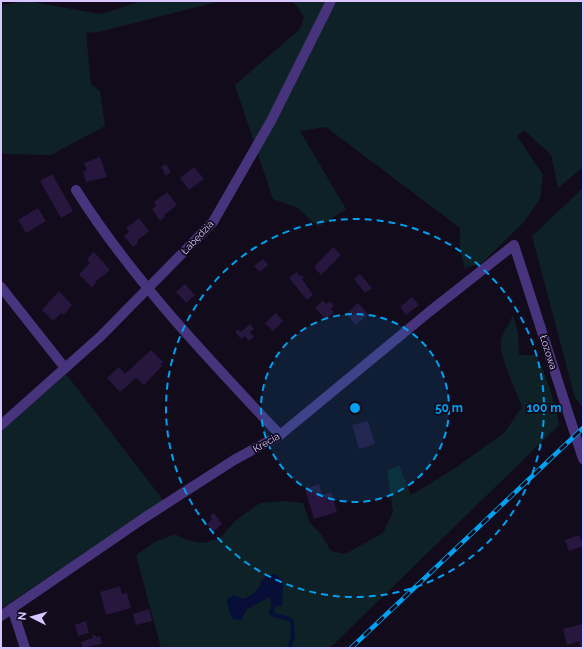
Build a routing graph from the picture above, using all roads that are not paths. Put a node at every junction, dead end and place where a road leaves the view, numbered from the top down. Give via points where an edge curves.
1 (331, 1) edge
2 (76, 190) dead end
3 (514, 245) joint
4 (1, 287) edge
5 (148, 290) junction
6 (66, 368) junction
7 (1, 425) edge
8 (280, 435) junction
9 (583, 459) edge
10 (12, 608) junction
11 (1, 616) edge
12 (25, 648) edge

1 - 5 street, Łabędzia via 272,121 213,222
2 - 5 street via 97,223
3 - 8 street, Krecia via 428,312
3 - 9 street, Łozowa
4 - 6 street
5 - 6 street, Łabędzia
5 - 8 street
6 - 7 street, Łabędzia
8 - 10 street, Krecia via 234,460 144,518
10 - 11 street, Krecia
10 - 12 street

